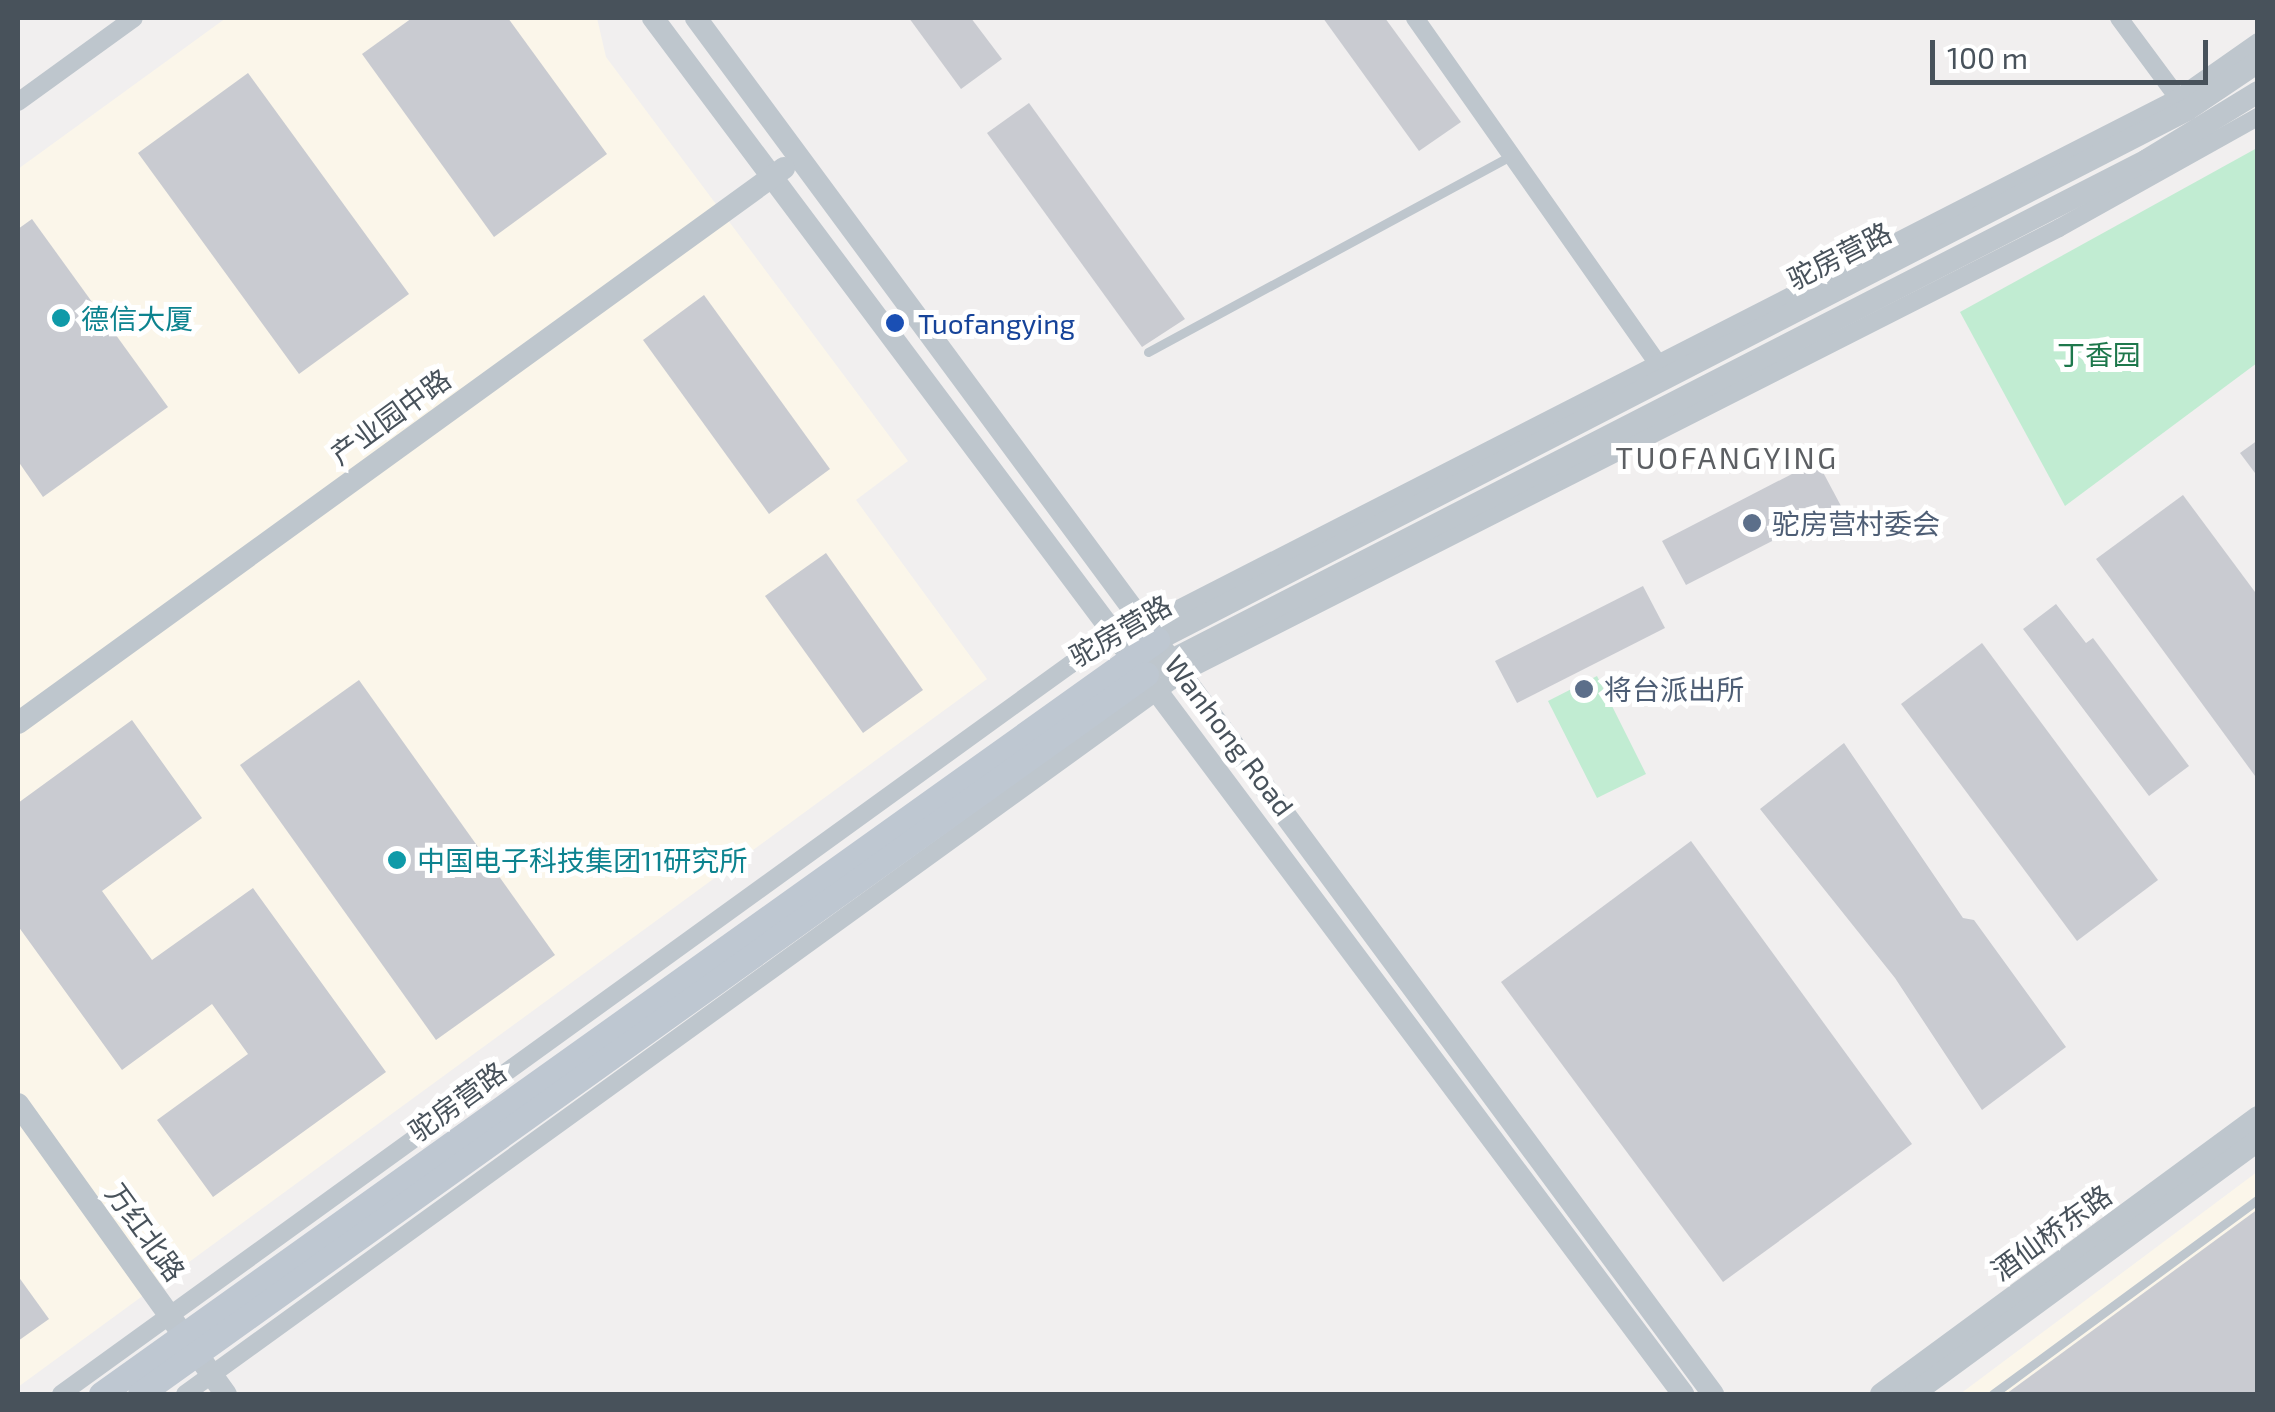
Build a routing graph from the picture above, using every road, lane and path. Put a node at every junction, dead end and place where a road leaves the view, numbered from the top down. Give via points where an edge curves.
1 (134, 18) edge
2 (653, 18) edge
3 (696, 18) edge
4 (1415, 18) edge
5 (2120, 18) edge
6 (2258, 42) edge
7 (2258, 62) edge
8 (2258, 92) edge
9 (18, 102) edge
10 (2183, 104) junction
11 (2258, 117) edge
12 (1511, 156) junction
13 (798, 157) junction
14 (772, 176) junction
15 (1148, 352) dead end
16 (1663, 370) junction
17 (1163, 649) junction
18 (1139, 664) junction
19 (18, 723) edge
20 (18, 1104) edge
21 (2258, 1117) edge
22 (2258, 1141) edge
23 (2258, 1199) edge
24 (191, 1345) junction
25 (60, 1394) edge
26 (101, 1394) edge
27 (140, 1394) edge
28 (185, 1394) edge
29 (226, 1394) edge
30 (1684, 1394) edge
31 (1713, 1394) edge
32 (1881, 1394) edge
33 (1914, 1394) edge
34 (1994, 1394) edge

1 - 9 street
2 - 14 street, Wanhong Road
3 - 13 street, Wanhong Road
4 - 12 street
5 - 10 street
6 - 10 street
7 - 10 street, 驼房营路
8 - 17 street, 驼房营路 via 2147,160
10 - 16 street, 驼房营路
11 - 17 street via 2060,228
12 - 15 lane
12 - 16 street
13 - 14 street, 产业园中路
13 - 17 street, Wanhong Road
14 - 18 street, Wanhong Road
14 - 19 street, 产业园中路
16 - 17 street, 驼房营路
17 - 18 main road, 驼房营路
17 - 18 street
17 - 31 street, Wanhong Road
18 - 24 main road, 驼房营路
18 - 24 street
18 - 30 street, Wanhong Road
20 - 24 street, 万红北路
21 - 32 street, 酒仙桥东路
22 - 33 street, 酒仙桥东路
23 - 34 lane
24 - 25 street
24 - 26 main road, 驼房营路
24 - 27 main road, 驼房营路
24 - 28 street
24 - 29 street, 万红北路

